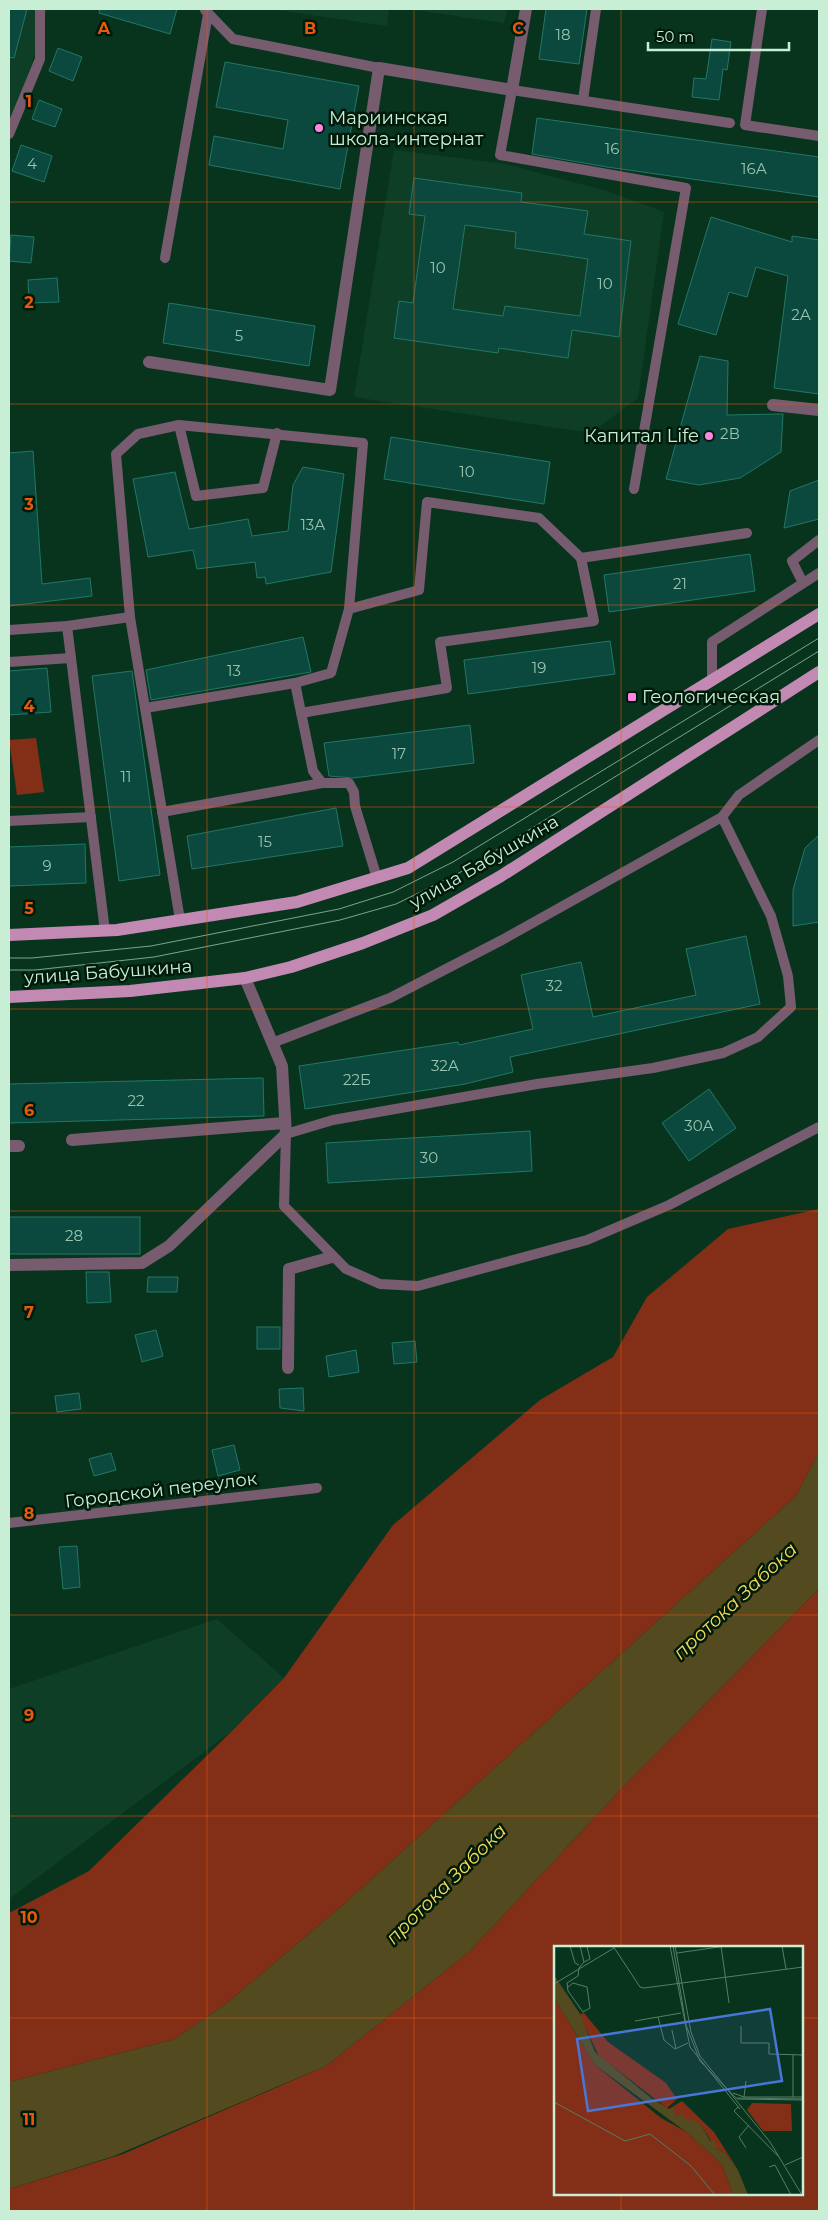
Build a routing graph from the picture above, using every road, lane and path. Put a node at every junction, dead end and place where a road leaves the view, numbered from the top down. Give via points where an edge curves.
1 (40, 9) edge
2 (526, 9) edge
3 (596, 9) edge
4 (762, 9) edge
5 (206, 11) edge
6 (379, 68) junction
7 (512, 90) junction
8 (584, 100) junction
9 (730, 123) dead end
10 (9, 134) edge
11 (819, 136) edge
12 (165, 258) dead end
13 (149, 362) dead end
14 (773, 405) dead end
15 (819, 410) edge
16 (179, 425) junction
17 (277, 433) junction
18 (634, 489) dead end
19 (747, 533) dead end
20 (819, 540) edge
21 (581, 558) junction
22 (819, 573) edge
23 (803, 583) junction
24 (349, 609) junction
25 (819, 614) edge
26 (130, 618) junction
27 (66, 626) junction
28 (9, 630) edge
29 (71, 658) junction
30 (9, 662) edge
31 (819, 672) edge
32 (712, 680) junction
33 (295, 683) junction
34 (146, 708) junction
35 (301, 713) junction
36 (819, 740) edge
37 (322, 783) junction
38 (162, 812) junction
39 (91, 817) junction
40 (722, 817) junction
41 (9, 821) edge
42 (377, 878) junction
43 (180, 920) junction
44 (106, 931) junction
45 (9, 935) edge
46 (244, 978) junction
47 (9, 997) edge
48 (272, 1043) junction
49 (819, 1127) edge
50 (285, 1128) junction
51 (72, 1140) dead end
52 (332, 1257) junction
53 (9, 1265) edge
54 (288, 1368) dead end
55 (317, 1488) dead end
56 (9, 1523) edge

1 - 10 lane via 40,59
2 - 7 street
3 - 8 lane
4 - 11 lane via 745,124
5 - 6 lane via 233,39
5 - 12 lane
6 - 7 street
6 - 13 street via 330,390
7 - 8 lane
7 - 18 lane via 500,156 686,188
8 - 9 lane
14 - 15 street
16 - 17 lane
16 - 17 lane via 196,496 263,488
16 - 26 lane via 138,434 116,454
17 - 24 lane via 363,443
19 - 21 lane
20 - 23 lane via 792,561
21 - 24 lane via 539,518 427,502 419,590
21 - 35 lane via 594,621 440,642 447,688
22 - 23 lane
23 - 32 lane via 712,642
24 - 33 lane via 331,673
25 - 32 main road, улица Бабушкина
26 - 27 lane
26 - 34 lane
27 - 28 lane
27 - 29 lane
29 - 30 lane
29 - 39 lane
31 - 46 main road, улица Бабушкина via 501,876 432,915 291,968
32 - 42 main road, улица Бабушкина via 408,868
33 - 34 lane
33 - 35 lane
34 - 38 lane
35 - 37 lane via 313,771
36 - 40 lane via 739,795
37 - 38 lane
37 - 42 lane via 348,783 354,792 355,806
38 - 43 lane
39 - 41 lane
39 - 44 lane
40 - 48 lane via 502,940 390,998
40 - 50 lane via 771,916 788,976 790,1007 758,1037 723,1053 653,1068 537,1084
42 - 43 main road, улица Бабушкина via 297,902
43 - 44 main road, улица Бабушкина
44 - 45 main road, улица Бабушкина
46 - 47 main road, улица Бабушкина via 130,991
46 - 48 street
48 - 50 street via 282,1066
49 - 52 lane via 669,1205 587,1240 418,1286 380,1284 346,1269
50 - 51 street
50 - 52 lane via 284,1206
50 - 53 street via 169,1246 142,1263
52 - 54 street via 289,1269
55 - 56 lane, Городской переулок

